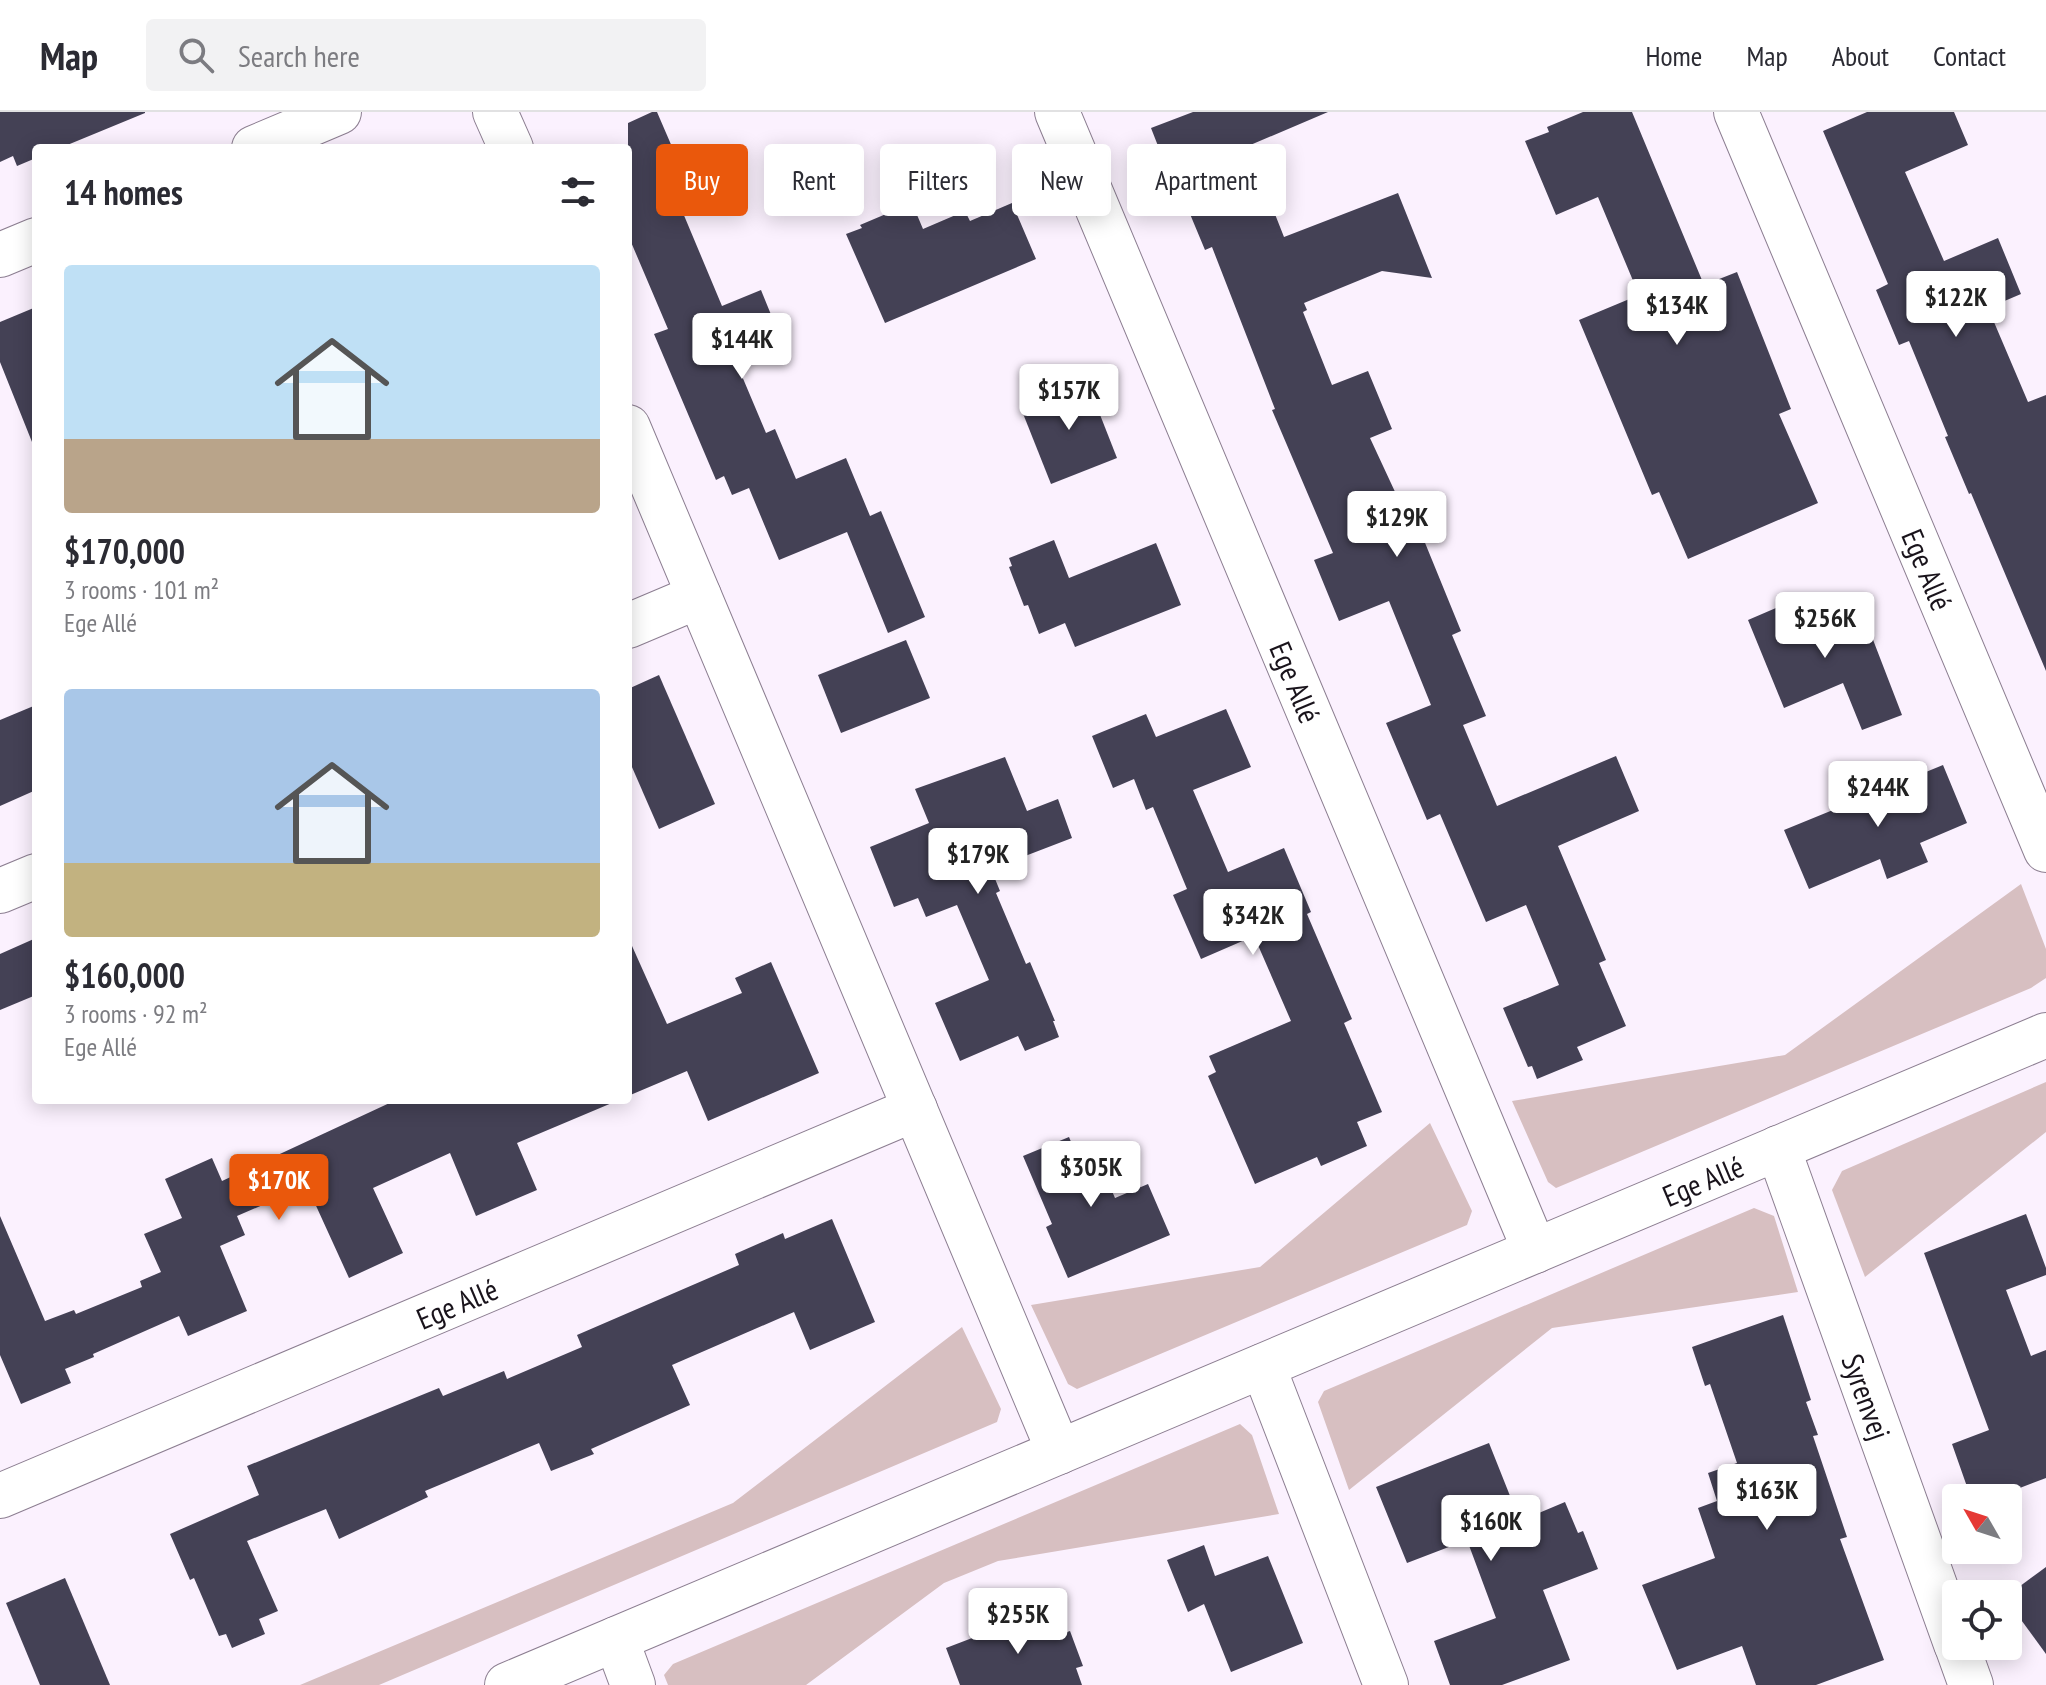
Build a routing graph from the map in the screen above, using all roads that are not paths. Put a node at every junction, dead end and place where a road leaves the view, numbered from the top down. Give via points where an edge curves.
1 (339, 112) edge
2 (495, 112) edge
3 (1057, 112) edge
4 (1736, 112) edge
5 (263, 144) edge
6 (509, 144) edge
7 (32, 242) edge
8 (0, 255) edge
9 (632, 437) edge
10 (699, 596) junction
11 (632, 624) edge
12 (2046, 850) edge
13 (32, 878) edge
14 (0, 891) edge
15 (2046, 1035) edge
16 (915, 1109) junction
17 (1778, 1148) junction
18 (1535, 1251) junction
19 (1263, 1366) junction
20 (1059, 1452) junction
21 (0, 1496) edge
22 (1942, 1606) edge
23 (616, 1639) junction
24 (1962, 1660) edge
25 (507, 1685) edge
26 (633, 1685) edge
27 (1386, 1685) edge
28 (1971, 1685) edge

1 - 5 street
2 - 6 street
3 - 18 street, Ege Allé
4 - 12 street, Ege Allé
7 - 8 street
9 - 10 street
10 - 11 street
10 - 16 street
13 - 14 street
15 - 17 street, Ege Allé
16 - 20 street
16 - 21 street, Ege Allé
17 - 18 street, Ege Allé
17 - 22 street, Syrenvej
18 - 19 street, Ege Allé
19 - 20 street, Ege Allé
19 - 27 street
20 - 23 street, Ege Allé
23 - 25 street, Ege Allé
23 - 26 street
24 - 28 street, Syrenvej

